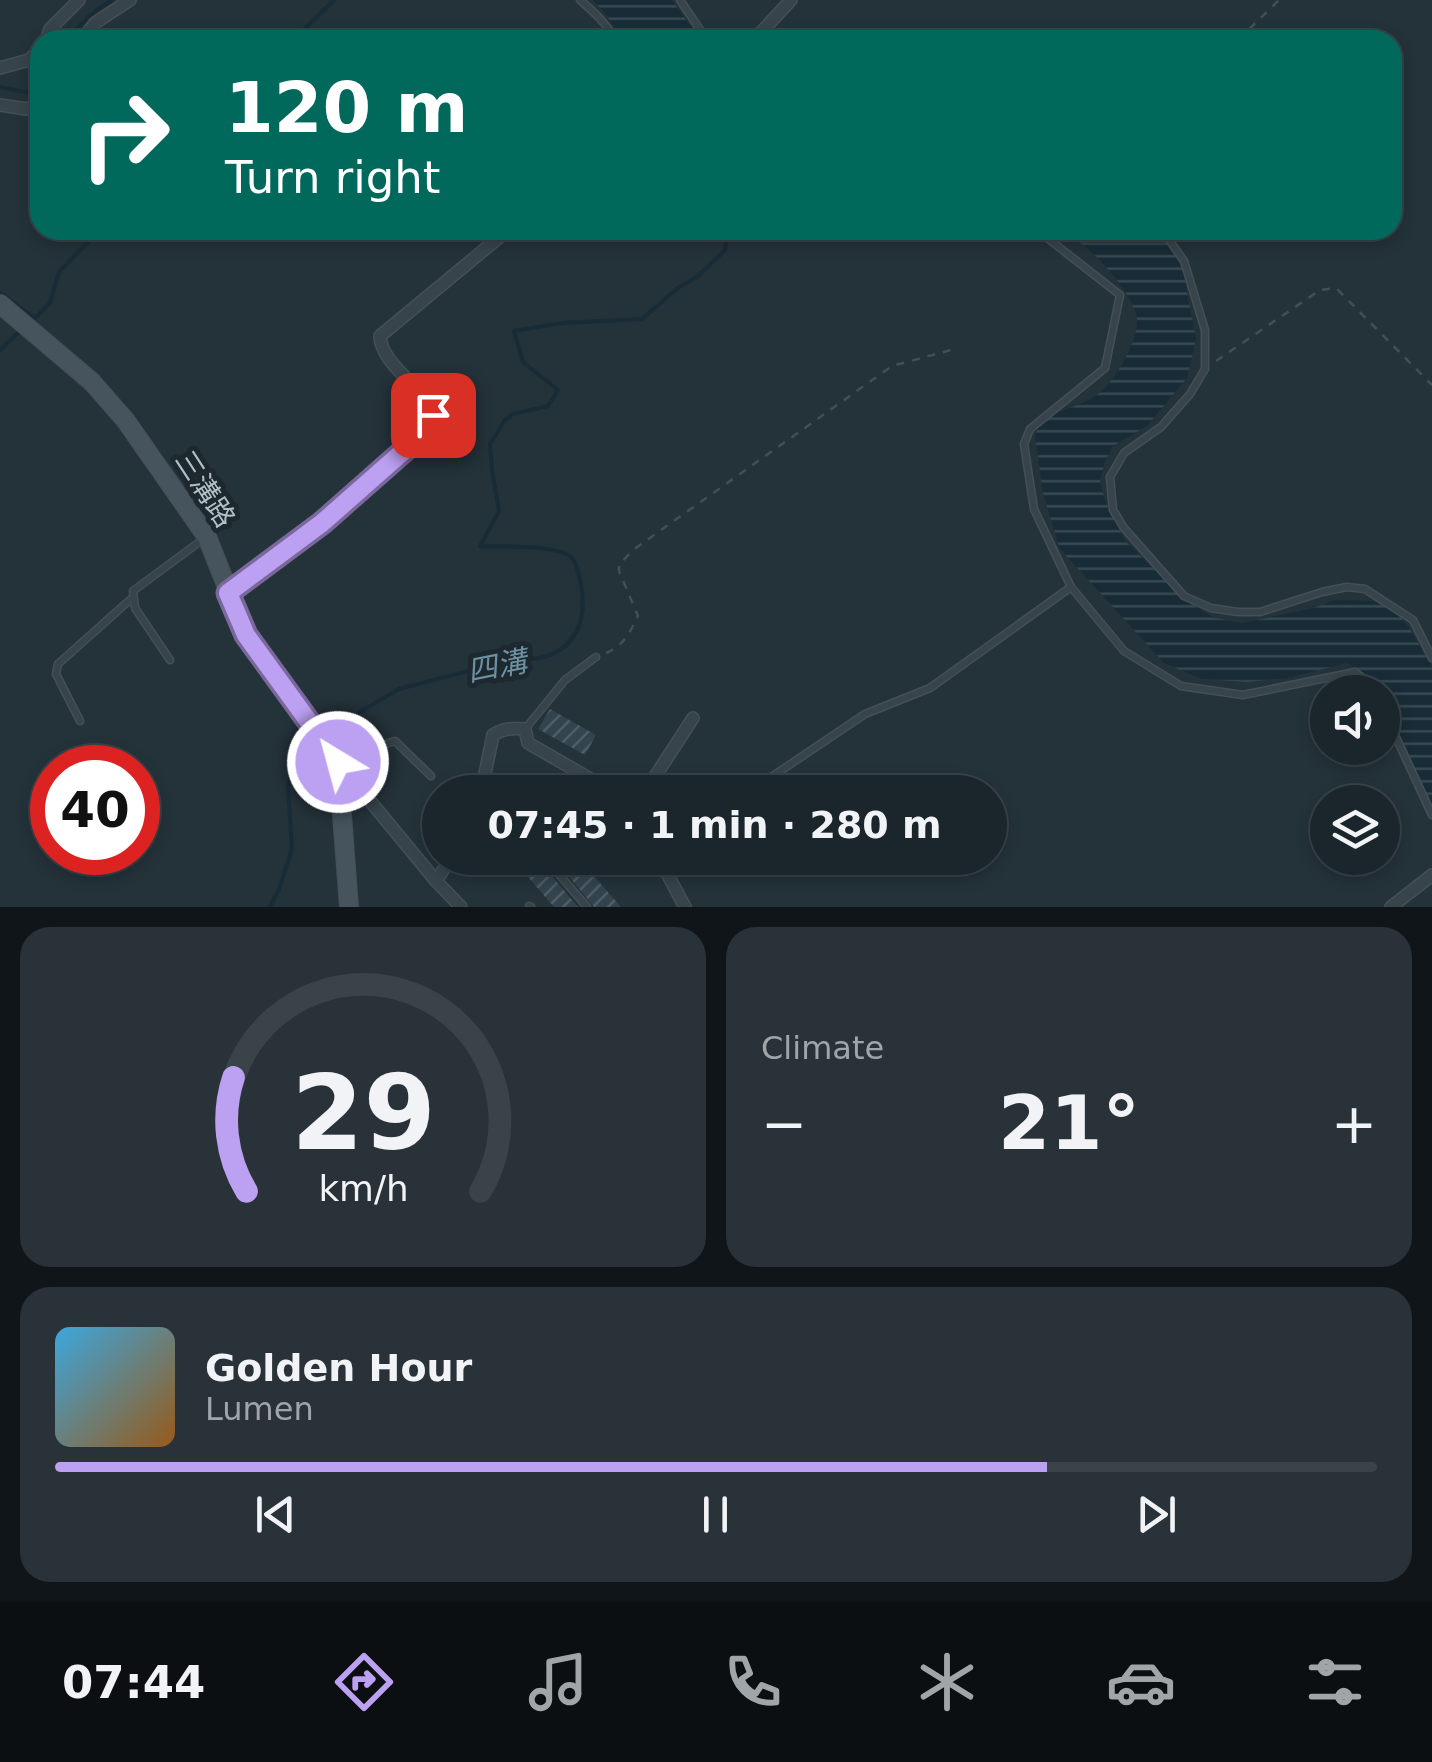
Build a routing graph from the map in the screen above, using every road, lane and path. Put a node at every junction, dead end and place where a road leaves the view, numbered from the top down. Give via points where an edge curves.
1 (79, 0) edge
2 (130, 0) edge
3 (580, 0) edge
4 (680, 0) edge
5 (792, 0) edge
6 (1279, 0) edge
7 (50, 30) edge
8 (90, 30) edge
9 (608, 30) edge
10 (700, 30) edge
11 (764, 30) edge
12 (1248, 30) edge
13 (30, 59) edge
14 (0, 68) edge
15 (0, 104) edge
16 (30, 108) edge
17 (496, 240) edge
18 (1050, 240) edge
19 (1169, 240) edge
20 (0, 304) edge
21 (951, 350) dead end
22 (1205, 369) junction
23 (1432, 385) edge
24 (207, 536) junction
25 (1071, 586) junction
26 (228, 593) junction
27 (133, 597) junction
28 (596, 658) joint
29 (1432, 658) edge
30 (170, 660) dead end
31 (1310, 681) edge
32 (693, 718) dead end
33 (80, 720) dead end
34 (525, 729) junction
35 (1400, 746) edge
36 (334, 756) junction
37 (430, 775) edge
38 (482, 775) edge
39 (584, 775) edge
40 (656, 775) edge
41 (773, 775) edge
42 (1432, 815) edge
43 (440, 875) edge
44 (560, 875) edge
45 (668, 875) edge
46 (1432, 875) edge
47 (436, 881) junction
48 (349, 907) edge
49 (462, 907) edge
50 (588, 907) edge
51 (685, 907) edge
52 (1391, 907) edge

1 - 7 street
2 - 8 street
3 - 9 lane
4 - 10 lane
5 - 11 street
6 - 12 path
13 - 14 street
15 - 16 street
17 - 26 street via 380,336 433,415 432,426 322,523
18 - 25 lane via 1120,295 1105,368 1030,429 1024,444 1034,508
19 - 22 lane via 1184,261 1200,312
20 - 24 street, 三溝路 via 92,382
21 - 28 path via 892,366 633,550 619,565 638,616 618,649
22 - 23 path via 1320,290 1336,288
22 - 29 lane via 1161,427 1124,453 1110,477 1113,510 1124,528 1184,596 1211,608 1260,612 1322,592 1366,589 1413,620
24 - 26 street, 三溝路
24 - 27 lane
25 - 31 lane via 1124,651 1181,686 1244,695
25 - 41 lane via 930,688 864,714
26 - 36 street, 三溝路 via 246,635
27 - 30 lane
27 - 33 lane via 58,664 56,674
28 - 34 lane via 565,680
32 - 40 street
34 - 38 street via 493,735
34 - 39 street via 528,743
35 - 42 lane
36 - 37 lane via 395,741
36 - 47 street
36 - 48 street
43 - 47 street
44 - 50 lane
45 - 51 street
46 - 52 street
47 - 49 street

